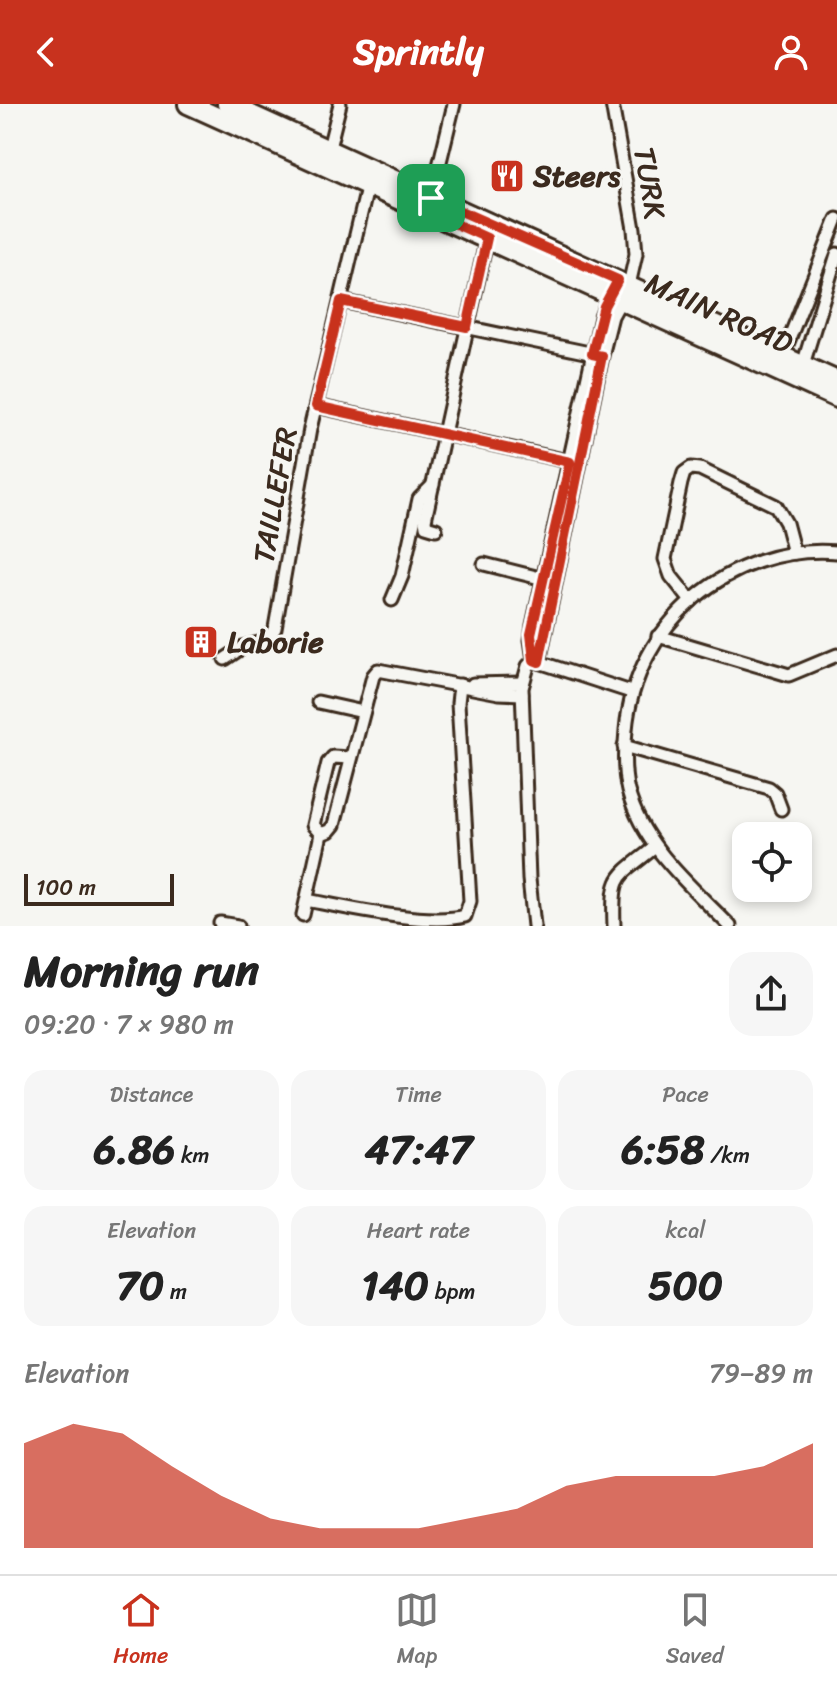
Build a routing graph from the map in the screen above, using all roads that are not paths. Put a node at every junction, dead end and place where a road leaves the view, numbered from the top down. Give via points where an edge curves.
1 (188, 104) edge
2 (340, 104) edge
3 (454, 104) edge
4 (612, 104) edge
5 (225, 109) edge
6 (325, 158) junction
7 (370, 178) junction
8 (429, 204) junction
9 (837, 219) edge
10 (487, 238) junction
11 (837, 254) edge
12 (622, 285) junction
13 (341, 301) junction
14 (467, 327) junction
15 (597, 355) junction
16 (780, 363) junction
17 (800, 372) junction
18 (836, 393) edge
19 (316, 406) junction
20 (445, 435) junction
21 (575, 463) junction
22 (434, 485) junction
23 (436, 529) dead end
24 (837, 552) edge
25 (794, 553) junction
26 (484, 564) dead end
27 (549, 574) junction
28 (392, 600) dead end
29 (691, 601) junction
30 (658, 636) junction
31 (837, 655) edge
32 (225, 659) dead end
33 (536, 661) junction
34 (460, 685) junction
35 (523, 688) junction
36 (631, 692) junction
37 (318, 702) dead end
38 (363, 712) junction
39 (624, 746) junction
40 (350, 758) junction
41 (781, 809) dead end
42 (321, 834) junction
43 (655, 847) junction
44 (307, 900) junction
45 (303, 915) dead end
46 (220, 923) dead end
47 (238, 926) edge
48 (534, 926) edge
49 (614, 926) edge
50 (730, 926) edge

1 - 5 main road, MAIN ROAD
2 - 6 street
3 - 8 street
4 - 12 street, TURK via 636,243
5 - 6 main road, MAIN ROAD
6 - 7 main road, MAIN ROAD
7 - 8 main road, MAIN ROAD
7 - 13 street, TAILLEFER
8 - 10 main road, MAIN ROAD
8 - 12 main road, MAIN ROAD
9 - 16 street
10 - 12 main road, MAIN ROAD
10 - 14 street
11 - 17 street
12 - 15 street, TURK
12 - 16 main road, MAIN ROAD
13 - 14 street
13 - 19 street, TAILLEFER
14 - 15 street
14 - 20 street
15 - 21 street, TURK
16 - 17 main road, MAIN ROAD
17 - 18 main road, MAIN ROAD
19 - 20 street
19 - 32 street, TAILLEFER via 275,628 267,641
20 - 21 street
20 - 22 street
21 - 27 street, TURK
22 - 23 street via 425,523
22 - 28 street via 419,499
24 - 25 street
25 - 29 street via 736,571
25 - 29 street via 776,506 691,468 681,483 665,559
26 - 27 street
27 - 33 street, TURK via 531,634
29 - 30 street
30 - 31 street via 789,675
30 - 36 street
33 - 35 street via 528,666
33 - 36 street
34 - 35 street via 499,693
34 - 38 street via 378,670
34 - 44 street via 469,910 458,919 417,921
35 - 48 street
36 - 39 street
37 - 38 street
38 - 40 street
39 - 41 street via 769,788
39 - 43 street via 628,789
40 - 42 street via 334,825
40 - 42 street via 333,757 328,763 313,825
42 - 44 street
43 - 49 street via 617,880
43 - 50 street
44 - 45 street
46 - 47 street

